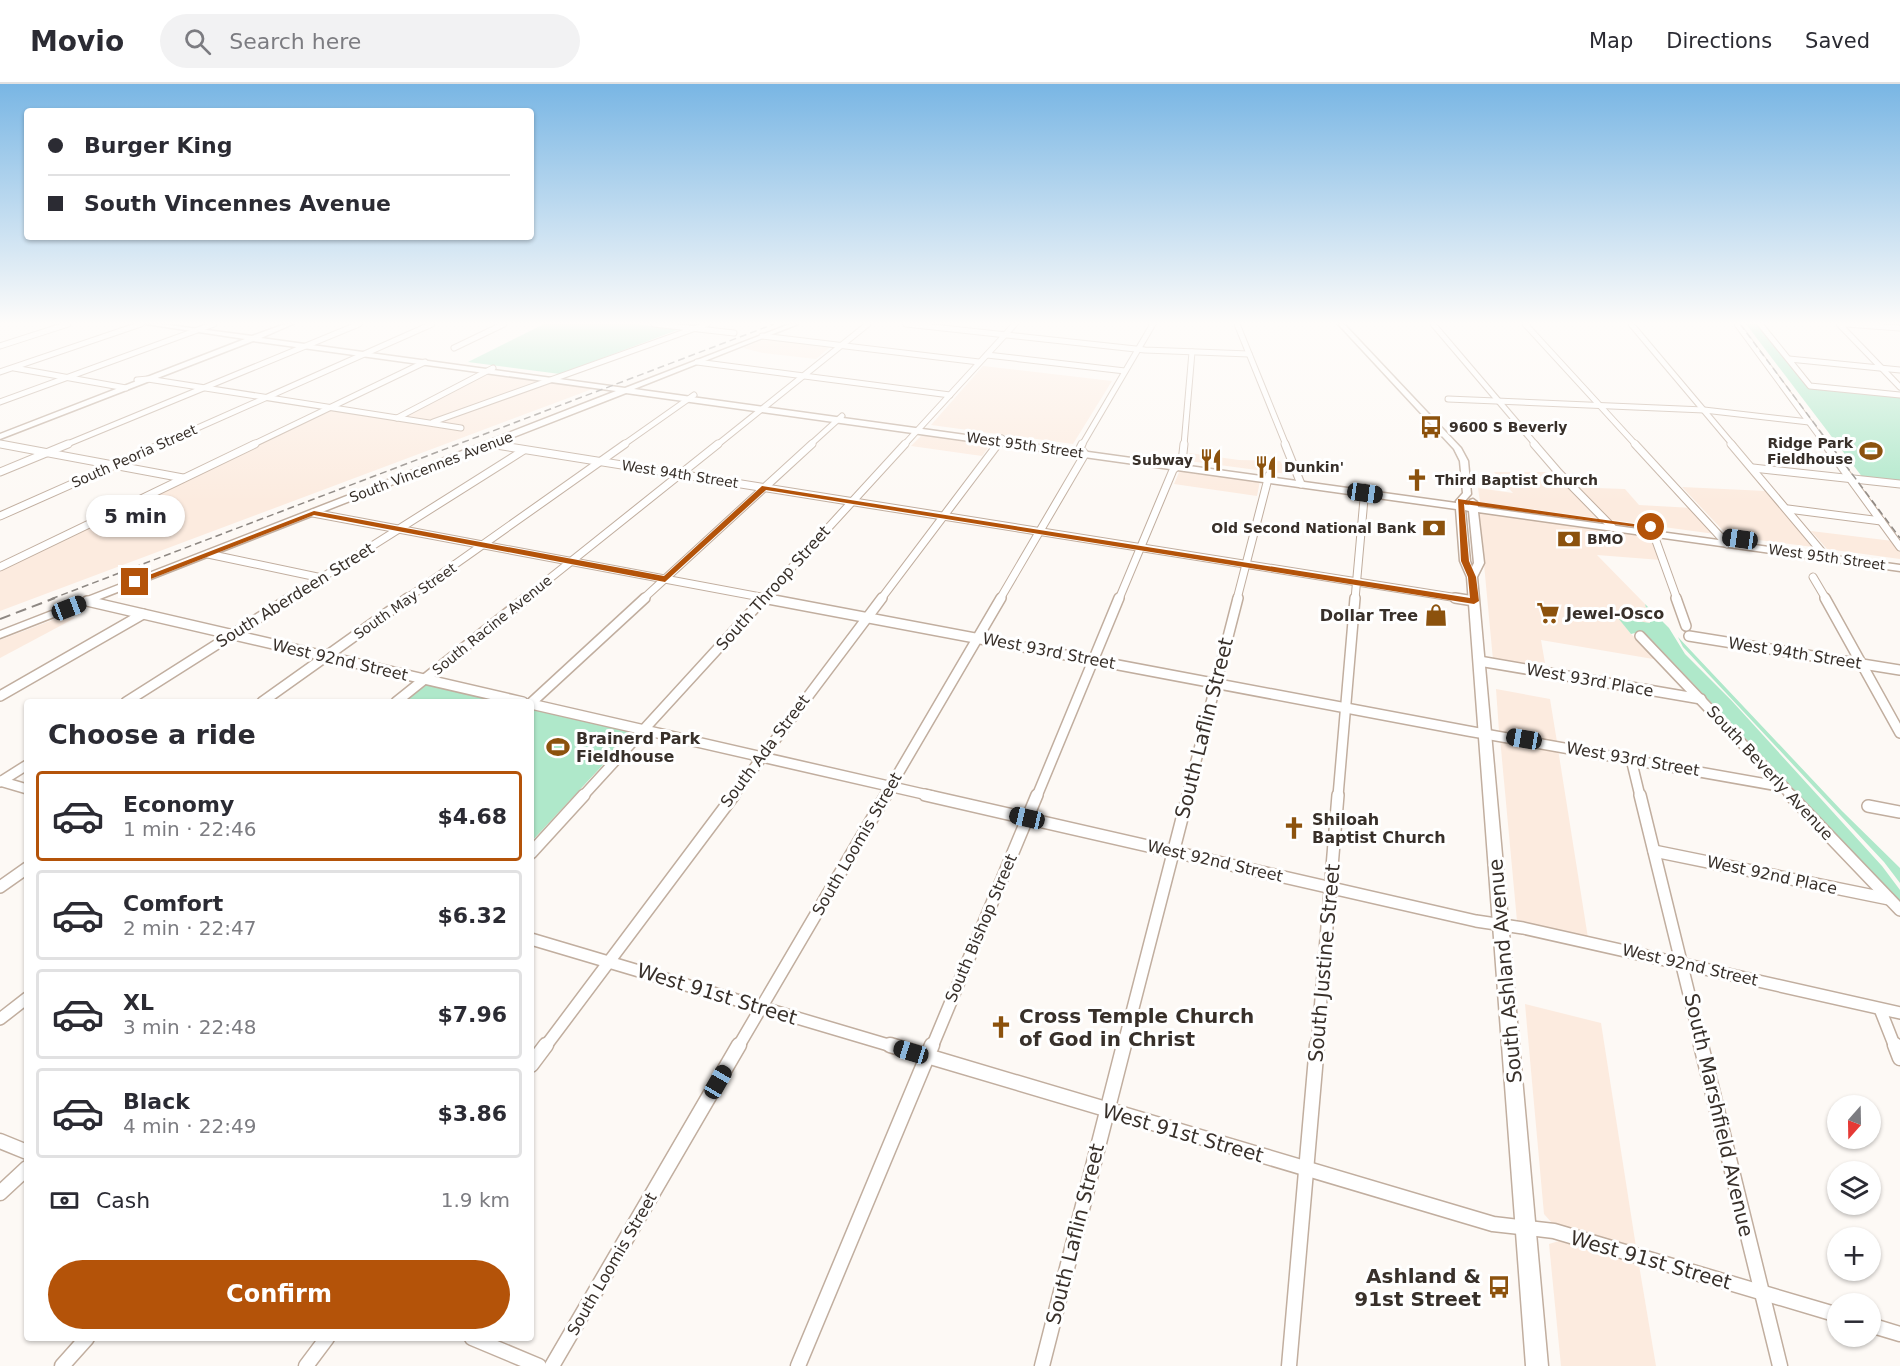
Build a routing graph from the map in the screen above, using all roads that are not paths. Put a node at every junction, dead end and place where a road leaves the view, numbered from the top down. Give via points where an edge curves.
1 (49, 384) edge
2 (110, 384) edge
3 (129, 384) edge
4 (131, 384) edge
5 (178, 384) edge
6 (214, 384) edge
7 (297, 384) edge
8 (380, 384) edge
9 (462, 384) edge
10 (540, 384) edge
11 (596, 384) edge
12 (644, 384) edge
13 (794, 384) edge
14 (864, 384) edge
15 (960, 384) edge
16 (1118, 384) edge
17 (1188, 384) edge
18 (1261, 384) edge
19 (1397, 384) edge
20 (1484, 384) edge
21 (1580, 384) edge
22 (1682, 384) edge
23 (1781, 384) edge
24 (1808, 384) edge
25 (124, 386) junction
26 (204, 388) junction
27 (631, 389) junction
28 (950, 395) junction
29 (1900, 395) edge
30 (692, 397) junction
31 (266, 398) junction
32 (1448, 399) dead end
33 (1498, 401) junction
34 (0, 402) edge
35 (1601, 406) junction
36 (764, 407) junction
37 (330, 408) junction
38 (1704, 410) junction
39 (397, 418) junction
40 (840, 418) junction
41 (1809, 422) junction
42 (430, 423) junction
43 (461, 428) dead end
44 (919, 428) junction
45 (0, 435) edge
46 (1001, 440) junction
47 (0, 444) edge
48 (490, 444) junction
49 (524, 450) junction
50 (1082, 451) junction
51 (47, 453) junction
52 (601, 462) junction
53 (1178, 464) junction
54 (114, 465) junction
55 (1753, 468) junction
56 (0, 472) edge
57 (680, 474) junction
58 (1268, 477) junction
59 (183, 478) junction
60 (1852, 480) junction
61 (1301, 481) junction
62 (1900, 484) edge
63 (764, 488) junction
64 (1365, 490) junction
65 (1463, 500) junction
66 (852, 502) junction
67 (1474, 505) junction
68 (1788, 509) junction
69 (314, 513) junction
70 (0, 516) edge
71 (943, 516) junction
72 (1881, 521) junction
73 (1609, 524) junction
74 (399, 529) junction
75 (1652, 530) junction
76 (1039, 532) junction
77 (1724, 540) junction
78 (483, 545) junction
79 (1900, 547) edge
80 (1140, 548) junction
81 (208, 554) junction
82 (1825, 554) junction
83 (572, 561) junction
84 (1900, 561) edge
85 (1246, 565) junction
86 (0, 567) edge
87 (1900, 568) edge
88 (1472, 577) junction
89 (322, 578) junction
90 (1813, 578) dead end
91 (665, 579) junction
92 (1357, 582) junction
93 (764, 598) junction
94 (87, 601) junction
95 (1474, 601) junction
96 (143, 614) junction
97 (866, 617) junction
98 (1686, 626) dead end
99 (0, 635) edge
100 (232, 635) junction
101 (1640, 636) dead end
102 (1689, 636) dead end
103 (977, 638) junction
104 (326, 657) junction
105 (1093, 660) junction
106 (1479, 661) junction
107 (1862, 664) junction
108 (1900, 670) edge
109 (424, 679) junction
110 (1216, 683) junction
111 (0, 696) edge
112 (131, 699) edge
113 (266, 699) edge
114 (400, 699) edge
115 (510, 699) edge
116 (1701, 699) junction
117 (534, 700) edge
118 (534, 704) edge
119 (1346, 708) junction
120 (644, 730) junction
121 (1485, 733) junction
122 (1900, 733) edge
123 (761, 757) junction
124 (1631, 759) junction
125 (24, 767) edge
126 (1, 781) edge
127 (891, 786) junction
128 (1784, 787) junction
129 (24, 788) edge
130 (1868, 806) dead end
131 (1900, 812) edge
132 (1027, 818) junction
133 (534, 850) edge
134 (1172, 851) junction
135 (1654, 851) junction
136 (24, 870) edge
137 (0, 887) edge
138 (1331, 887) junction
139 (1889, 899) junction
140 (1900, 910) edge
141 (1501, 924) junction
142 (534, 940) edge
143 (608, 962) junction
144 (1683, 964) junction
145 (24, 1000) edge
146 (761, 1007) junction
147 (1880, 1009) junction
148 (1900, 1013) edge
149 (0, 1019) edge
150 (927, 1057) junction
151 (1900, 1058) edge
152 (534, 1061) edge
153 (1106, 1110) junction
154 (0, 1141) edge
155 (24, 1151) edge
156 (1306, 1169) junction
157 (24, 1171) edge
158 (0, 1193) edge
159 (1526, 1228) junction
160 (1761, 1292) junction
161 (1827, 1312) edge
162 (1881, 1328) edge
163 (1900, 1334) edge
164 (84, 1341) edge
165 (325, 1341) edge
166 (479, 1341) edge
167 (62, 1366) edge
168 (306, 1366) edge
169 (539, 1366) edge
170 (552, 1366) edge
171 (798, 1366) edge
172 (1042, 1366) edge
173 (1289, 1366) edge
174 (1537, 1366) edge
175 (1780, 1366) edge

1 - 34 street
2 - 25 street
3 - 25 main road
4 - 25 main road
5 - 26 street
6 - 26 street
7 - 31 street, South Peoria Street
8 - 37 street
9 - 39 street
10 - 42 street
11 - 27 main road, West 95th Street
12 - 27 main road, South Vincennes Avenue
13 - 36 street, South Racine Avenue
14 - 28 street
15 - 28 street, South Throop Street
16 - 50 street, South Loomis Street
17 - 53 street, South Bishop Street
18 - 61 street
19 - 65 main road, South Ashland Avenue via 1457,448 1464,461
20 - 33 street
21 - 35 street
22 - 38 street
23 - 41 street
24 - 29 street
25 - 45 main road
26 - 31 street
26 - 51 street
27 - 30 main road, West 95th Street
27 - 48 main road, South Vincennes Avenue
28 - 44 street, South Throop Street
30 - 36 main road, West 95th Street
30 - 52 street, South May Street
31 - 37 street
31 - 54 street, South Peoria Street
32 - 33 street
33 - 35 street
33 - 73 street via 1563,478
35 - 38 street
35 - 77 street
36 - 40 main road, West 95th Street
36 - 57 street, South Racine Avenue
37 - 39 street
37 - 59 street
38 - 41 street
38 - 55 street
39 - 42 street
40 - 44 main road, West 95th Street
40 - 63 street
41 - 60 street
42 - 43 street
44 - 46 main road, West 95th Street
44 - 66 street, South Throop Street
46 - 50 main road, West 95th Street
46 - 71 street, South Ada Street
47 - 51 street
48 - 49 street, West 94th Street
48 - 69 main road, South Vincennes Avenue
49 - 52 street, West 94th Street
49 - 74 street, South Aberdeen Street
50 - 53 main road, West 95th Street
50 - 76 street, South Loomis Street
51 - 54 street
51 - 56 street
52 - 57 street, West 94th Street
52 - 78 street, South May Street
53 - 58 main road, West 95th Street
53 - 80 street, South Bishop Street
54 - 59 street
54 - 70 street, South Peoria Street
55 - 60 street
55 - 68 street
57 - 63 street, West 94th Street
57 - 83 street, South Racine Avenue
58 - 61 main road, West 95th Street
58 - 85 street, South Laflin Street
59 - 86 street
60 - 62 street
60 - 72 street
61 - 64 main road, West 95th Street
63 - 66 street, West 94th Street
63 - 91 street
64 - 65 main road, West 95th Street
64 - 92 street, South Justine Street
65 - 67 main road, West 95th Street
65 - 88 main road, South Ashland Avenue via 1465,561
66 - 71 street, West 94th Street
66 - 93 street, South Throop Street
67 - 73 main road, West 95th Street
67 - 88 main road, South Ashland Avenue via 1479,563
68 - 72 street
68 - 82 street
69 - 74 street, West 93rd Street
69 - 81 main road, South Vincennes Avenue
71 - 76 street, West 94th Street
71 - 97 street, South Ada Street
72 - 79 street
73 - 75 main road, West 95th Street
74 - 78 street, West 93rd Street
74 - 89 street, South Aberdeen Street
75 - 77 main road, West 95th Street
75 - 98 street
76 - 80 street, West 94th Street
76 - 103 street, South Loomis Street
77 - 82 main road, West 95th Street
78 - 83 street, West 93rd Street
78 - 104 street, South May Street
80 - 85 street, West 94th Street
80 - 105 street, South Bishop Street
81 - 89 street
81 - 94 main road, South Vincennes Avenue
82 - 84 main road, West 95th Street
82 - 87 main road, West 95th Street
83 - 91 street, West 93rd Street
83 - 109 street, South Racine Avenue
85 - 92 street, West 94th Street
85 - 110 street, South Laflin Street
88 - 95 main road, South Ashland Avenue
89 - 100 street, South Aberdeen Street
90 - 107 street
91 - 93 street, West 93rd Street
91 - 117 street
92 - 95 street, West 94th Street
92 - 119 street, South Justine Street
93 - 97 street, West 93rd Street
93 - 120 street, South Throop Street
94 - 96 street, West 92nd Street
94 - 99 main road, South Vincennes Avenue
95 - 106 main road, South Ashland Avenue
96 - 100 street, West 92nd Street
96 - 111 street
97 - 103 street, West 93rd Street
97 - 123 street, South Ada Street
100 - 104 street, West 92nd Street
100 - 112 street, South Aberdeen Street
101 - 116 street, South Beverly Avenue
102 - 107 street, West 94th Street
103 - 105 street, West 93rd Street
103 - 127 street, South Loomis Street
104 - 109 street, West 92nd Street
104 - 113 street, South May Street
105 - 110 street, West 93rd Street
105 - 132 street, South Bishop Street
106 - 116 street, West 93rd Place
106 - 121 main road, South Ashland Avenue
107 - 108 street, West 94th Street
107 - 122 street
109 - 114 street, South Racine Avenue
109 - 115 street, West 92nd Street
110 - 119 street, West 93rd Street
110 - 134 street, South Laflin Street
116 - 128 street, South Beverly Avenue
118 - 120 street, West 92nd Street
119 - 121 street, West 93rd Street
119 - 138 street, South Justine Street
120 - 123 street, West 92nd Street
120 - 133 street, South Throop Street
121 - 124 street, West 93rd Street
121 - 141 main road, South Ashland Avenue
123 - 127 street, West 92nd Street
123 - 143 street, South Ada Street
124 - 128 street, West 93rd Street
124 - 135 street, South Marshfield Avenue
125 - 126 street
126 - 129 street
127 - 132 street, West 92nd Street
127 - 146 street, South Loomis Street
128 - 139 street, South Beverly Avenue
130 - 131 street
132 - 134 street, West 92nd Street
132 - 150 street, South Bishop Street
134 - 138 street, West 92nd Street
134 - 153 street, South Laflin Street
135 - 139 street, West 92nd Place
135 - 144 street, South Marshfield Avenue
136 - 137 street
138 - 141 street, West 92nd Street
138 - 156 street, South Justine Street
139 - 140 street, South Beverly Avenue
141 - 144 street, West 92nd Street
141 - 159 main road, South Ashland Avenue
142 - 143 street, West 91st Street
143 - 146 street, West 91st Street
143 - 152 street, South Ada Street
144 - 147 street, West 92nd Street
144 - 160 street, South Marshfield Avenue
145 - 149 street
146 - 150 street, West 91st Street
146 - 170 street, South Loomis Street
147 - 148 street, West 92nd Street
147 - 151 street
150 - 153 street, West 91st Street
150 - 171 street, South Bishop Street
153 - 156 street, West 91st Street
153 - 172 street, South Laflin Street
154 - 155 street
156 - 159 street, West 91st Street via 1493,1224
156 - 173 street, South Justine Street
157 - 158 street
159 - 160 street, West 91st Street via 1554,1231
159 - 174 main road, South Ashland Avenue
160 - 161 street, West 91st Street
160 - 175 street, South Marshfield Avenue
162 - 163 street
164 - 167 street
165 - 168 street
166 - 169 street

